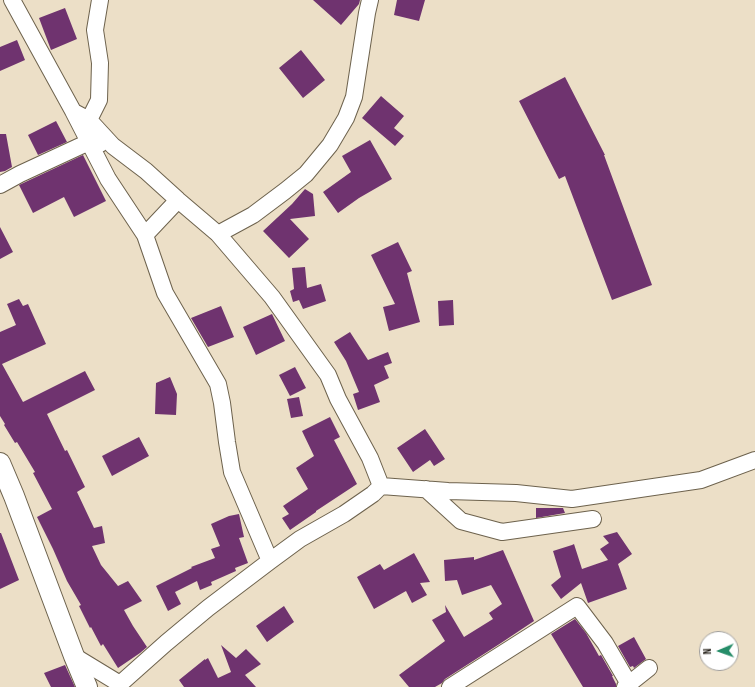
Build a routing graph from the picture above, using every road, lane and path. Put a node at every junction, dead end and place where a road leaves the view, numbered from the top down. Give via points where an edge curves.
1 (12, 0) edge
2 (100, 0) edge
3 (370, 0) edge
4 (73, 111) junction
5 (89, 120) junction
6 (89, 142) junction
7 (113, 146) junction
8 (0, 185) edge
9 (178, 200) junction
10 (218, 234) junction
11 (145, 235) junction
12 (755, 460) edge
13 (0, 463) edge
14 (381, 486) junction
15 (426, 489) junction
16 (593, 519) dead end
17 (270, 561) junction
18 (74, 656) junction
19 (649, 668) dead end
20 (627, 685) edge
21 (87, 687) edge
22 (450, 687) edge

1 - 4 street
2 - 5 street via 95,30 100,63 99,100
3 - 10 street via 354,97 346,118 330,145 306,174 285,191 253,215
4 - 5 street
4 - 6 street
5 - 7 street
6 - 7 street
6 - 8 street
6 - 11 street via 108,179
7 - 9 street
9 - 10 street
9 - 11 street
10 - 14 street via 272,297 328,375 370,458
11 - 17 street via 165,293 218,384 232,472
12 - 15 street via 702,480 572,499 516,493
13 - 18 street
14 - 15 street
14 - 17 street via 344,514 300,539
15 - 16 street via 461,521 502,532
17 - 18 street via 202,613 120,684
18 - 21 street
19 - 20 street
20 - 22 street via 605,644 577,606

